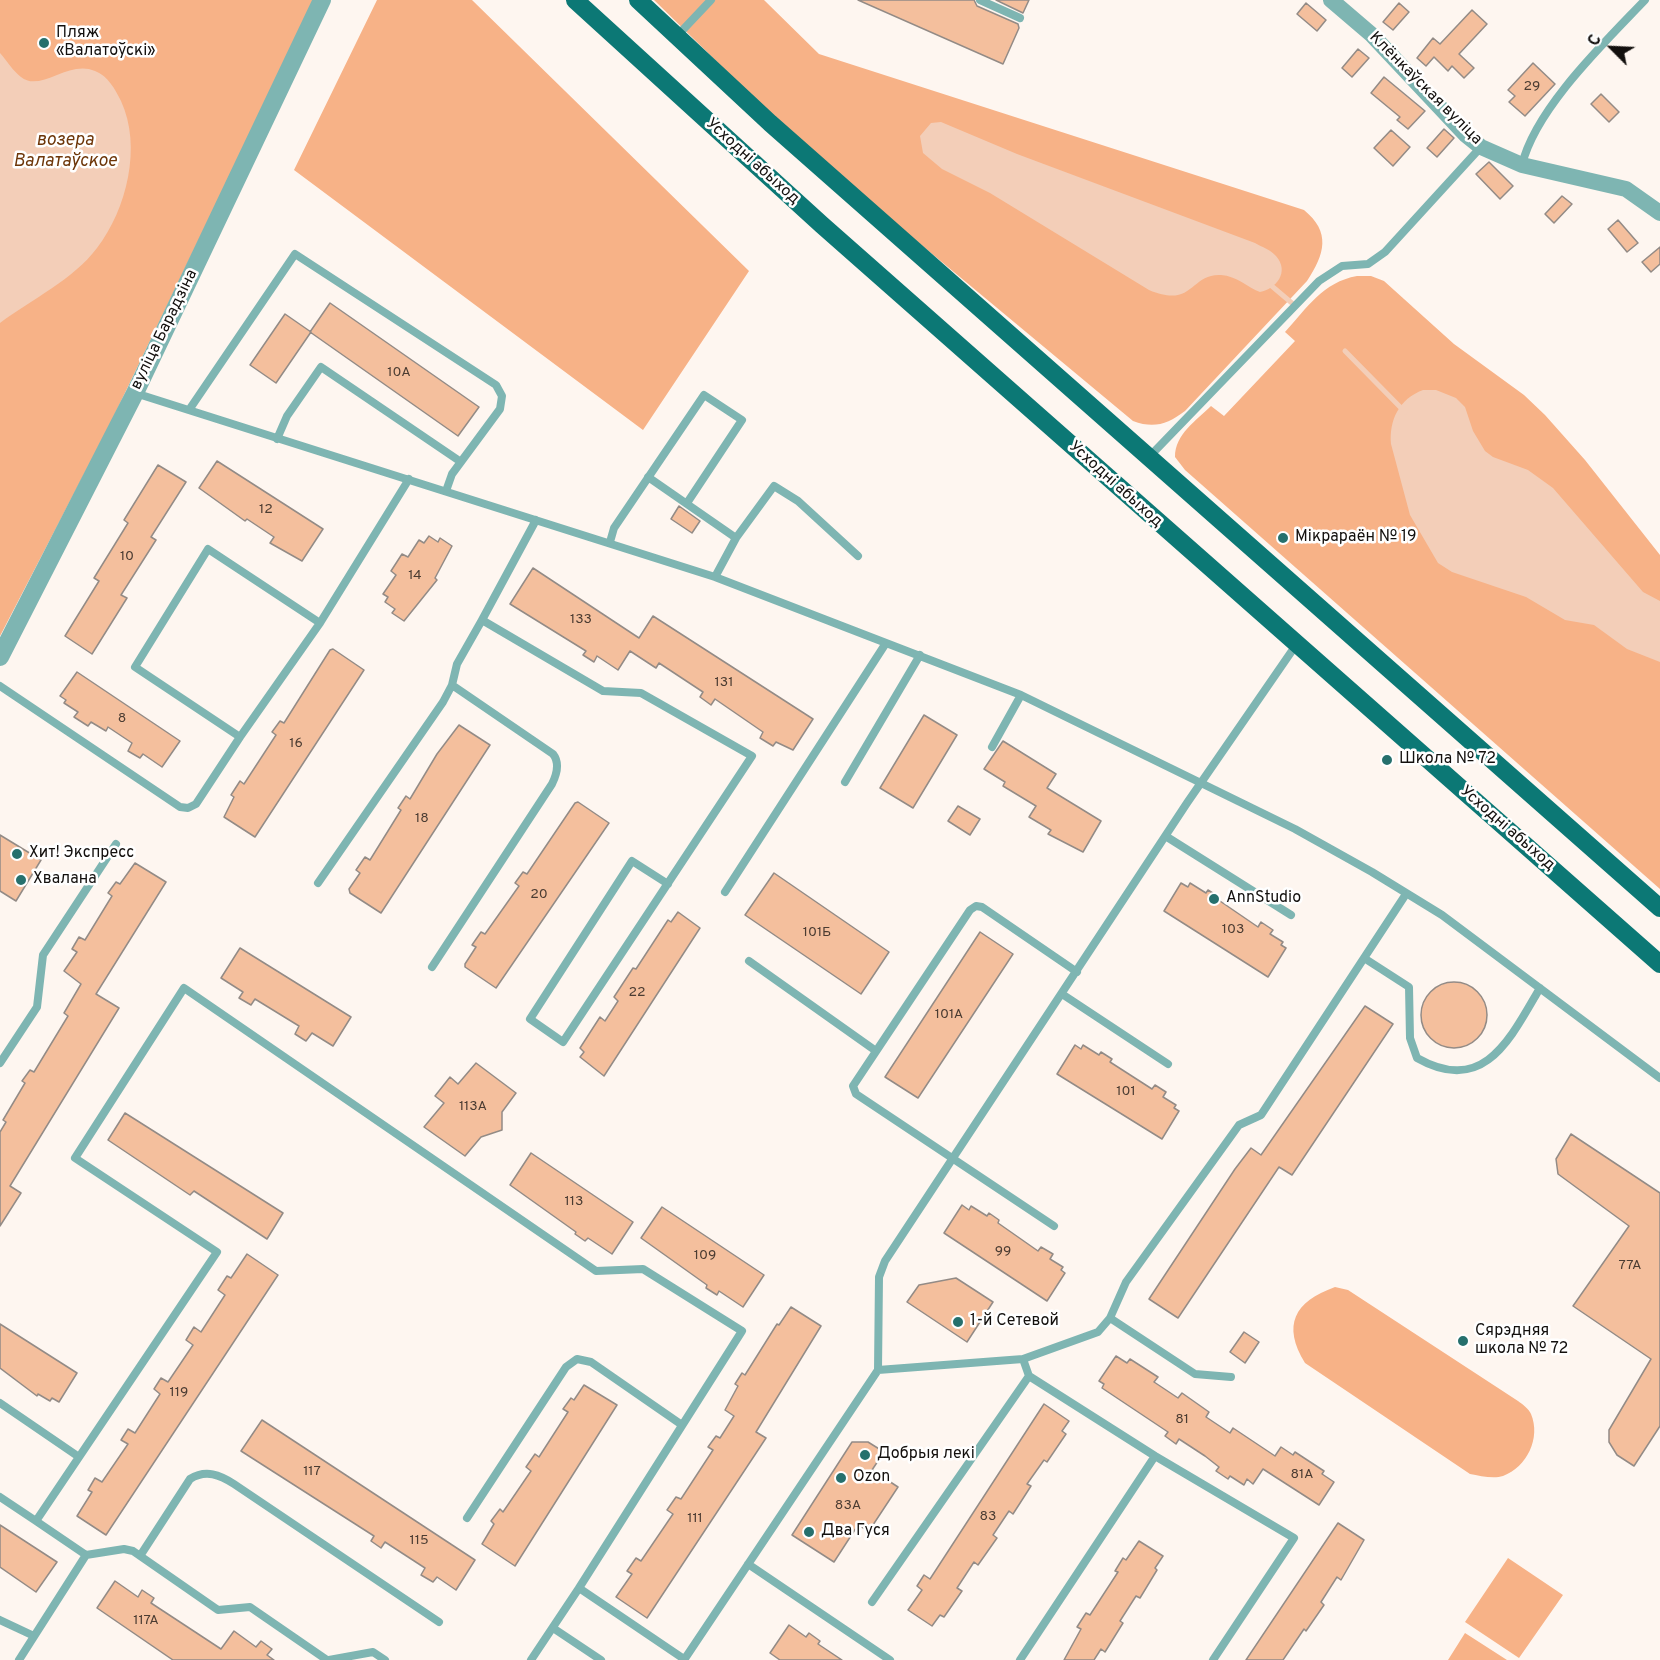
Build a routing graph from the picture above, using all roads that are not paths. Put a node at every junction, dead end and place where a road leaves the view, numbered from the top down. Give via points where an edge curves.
1 (322, 0) edge
2 (575, 0) edge
3 (638, 0) edge
4 (711, 0) edge
5 (980, 0) edge
6 (1331, 0) edge
7 (1645, 0) edge
8 (1020, 18) dead end
9 (676, 36) junction
10 (1481, 147) junction
11 (1522, 165) junction
12 (1660, 213) edge
13 (135, 393) junction
14 (189, 410) junction
15 (278, 439) junction
16 (1149, 458) junction
17 (460, 462) junction
18 (648, 477) junction
19 (410, 479) junction
20 (446, 491) junction
21 (687, 504) junction
22 (536, 520) junction
23 (736, 538) junction
24 (610, 542) junction
25 (858, 556) dead end
26 (715, 577) junction
27 (482, 620) junction
28 (320, 622) junction
29 (886, 643) junction
30 (1296, 645) junction
31 (920, 655) junction
32 (0, 657) edge
33 (452, 685) junction
34 (0, 686) edge
35 (1021, 695) junction
36 (240, 737) junction
37 (992, 747) dead end
38 (845, 782) dead end
39 (1201, 783) junction
40 (1167, 837) junction
41 (116, 844) dead end
42 (318, 883) dead end
43 (668, 884) junction
44 (725, 892) dead end
45 (1406, 894) junction
46 (1660, 908) edge
47 (1291, 915) dead end
48 (1364, 958) junction
49 (749, 961) dead end
50 (1660, 964) edge
51 (432, 967) dead end
52 (1077, 972) junction
53 (1540, 988) junction
54 (1062, 994) junction
55 (876, 1051) junction
56 (0, 1063) edge
57 (1168, 1064) dead end
58 (1660, 1078) edge
59 (953, 1159) junction
60 (1054, 1226) dead end
61 (1110, 1318) junction
62 (1023, 1359) junction
63 (878, 1370) junction
64 (1029, 1376) junction
65 (1232, 1377) dead end
66 (0, 1402) edge
67 (682, 1425) junction
68 (1155, 1456) junction
69 (79, 1457) junction
70 (0, 1497) edge
71 (467, 1518) dead end
72 (36, 1521) junction
73 (86, 1555) junction
74 (140, 1556) junction
75 (748, 1564) junction
76 (579, 1588) junction
77 (872, 1602) dead end
78 (0, 1620) edge
79 (439, 1622) dead end
80 (553, 1628) junction
81 (34, 1636) junction
82 (19, 1660) edge
83 (328, 1660) edge
84 (385, 1660) edge
85 (531, 1660) edge
86 (601, 1660) edge
87 (684, 1660) edge
88 (890, 1660) edge
89 (1020, 1660) edge
90 (1213, 1660) edge

1 - 13 street, вуліца Барадзіна
2 - 30 main road, Усходні абыход via 742,155
3 - 9 main road
4 - 9 lane
5 - 8 lane
6 - 10 street, Клёнкаўская вуліца via 1372,35
7 - 11 lane via 1557,100 1527,144
9 - 16 main road
10 - 11 street, Клёнкаўская вуліца
10 - 16 lane via 1385,252 1368,264 1342,266 1319,281
11 - 12 street, Клёнкаўская вуліца via 1626,189
13 - 14 lane
13 - 32 street, вуліца Барадзіна
14 - 15 lane
14 - 17 lane via 295,254 496,385 502,396 500,409
15 - 17 lane via 286,416 321,367
15 - 19 lane
16 - 46 main road
17 - 20 lane
18 - 21 lane
18 - 21 lane via 704,395 742,420
18 - 24 lane via 614,528
19 - 20 lane
19 - 28 lane
20 - 22 lane
21 - 23 lane
22 - 24 lane
22 - 27 lane
23 - 25 lane via 774,486 798,501
23 - 26 lane
24 - 26 lane
26 - 29 lane
27 - 33 lane via 457,664
27 - 43 lane via 603,691 641,693 753,756
28 - 36 lane
28 - 36 lane via 208,549 135,667
29 - 31 lane
29 - 44 lane
30 - 39 lane
30 - 50 main road, Усходні абыход
31 - 35 lane
31 - 38 lane
33 - 42 lane
33 - 51 lane via 553,754 557,772
34 - 36 lane via 180,807 196,804
35 - 37 lane
35 - 39 lane
39 - 40 lane
39 - 45 lane via 1295,829
40 - 47 lane
40 - 52 lane
41 - 56 lane via 43,955 37,1007
43 - 43 lane via 563,1042 530,1019 632,861
45 - 48 lane
45 - 53 lane via 1442,915
48 - 53 lane via 1409,987 1410,1038 1417,1058 1434,1068 1459,1072 1485,1062 1508,1041
48 - 61 lane via 1261,1115 1239,1125 1126,1282
49 - 55 lane
52 - 54 lane
52 - 55 lane via 976,906
53 - 58 lane
54 - 57 lane
54 - 59 lane
55 - 59 lane via 854,1083 856,1094
59 - 60 lane
59 - 63 lane via 880,1272
61 - 62 lane via 1098,1332
61 - 65 lane via 1195,1374
62 - 63 lane
62 - 64 lane
63 - 75 lane
64 - 68 lane
64 - 77 lane
66 - 69 lane
67 - 69 lane via 742,1331 643,1269 596,1271 184,988 75,1158 217,1252
67 - 71 lane via 591,1362 577,1359 566,1367
67 - 76 lane
68 - 89 lane
68 - 90 lane via 1294,1538
69 - 72 lane
70 - 72 lane
72 - 73 lane
73 - 74 lane via 124,1549
73 - 81 lane
74 - 79 lane via 190,1479 197,1474 213,1473
74 - 83 lane via 218,1610 250,1607
75 - 87 lane
75 - 88 lane
76 - 80 lane
76 - 87 lane
78 - 81 lane
80 - 85 lane
80 - 86 lane
81 - 82 lane
83 - 84 lane via 373,1652

